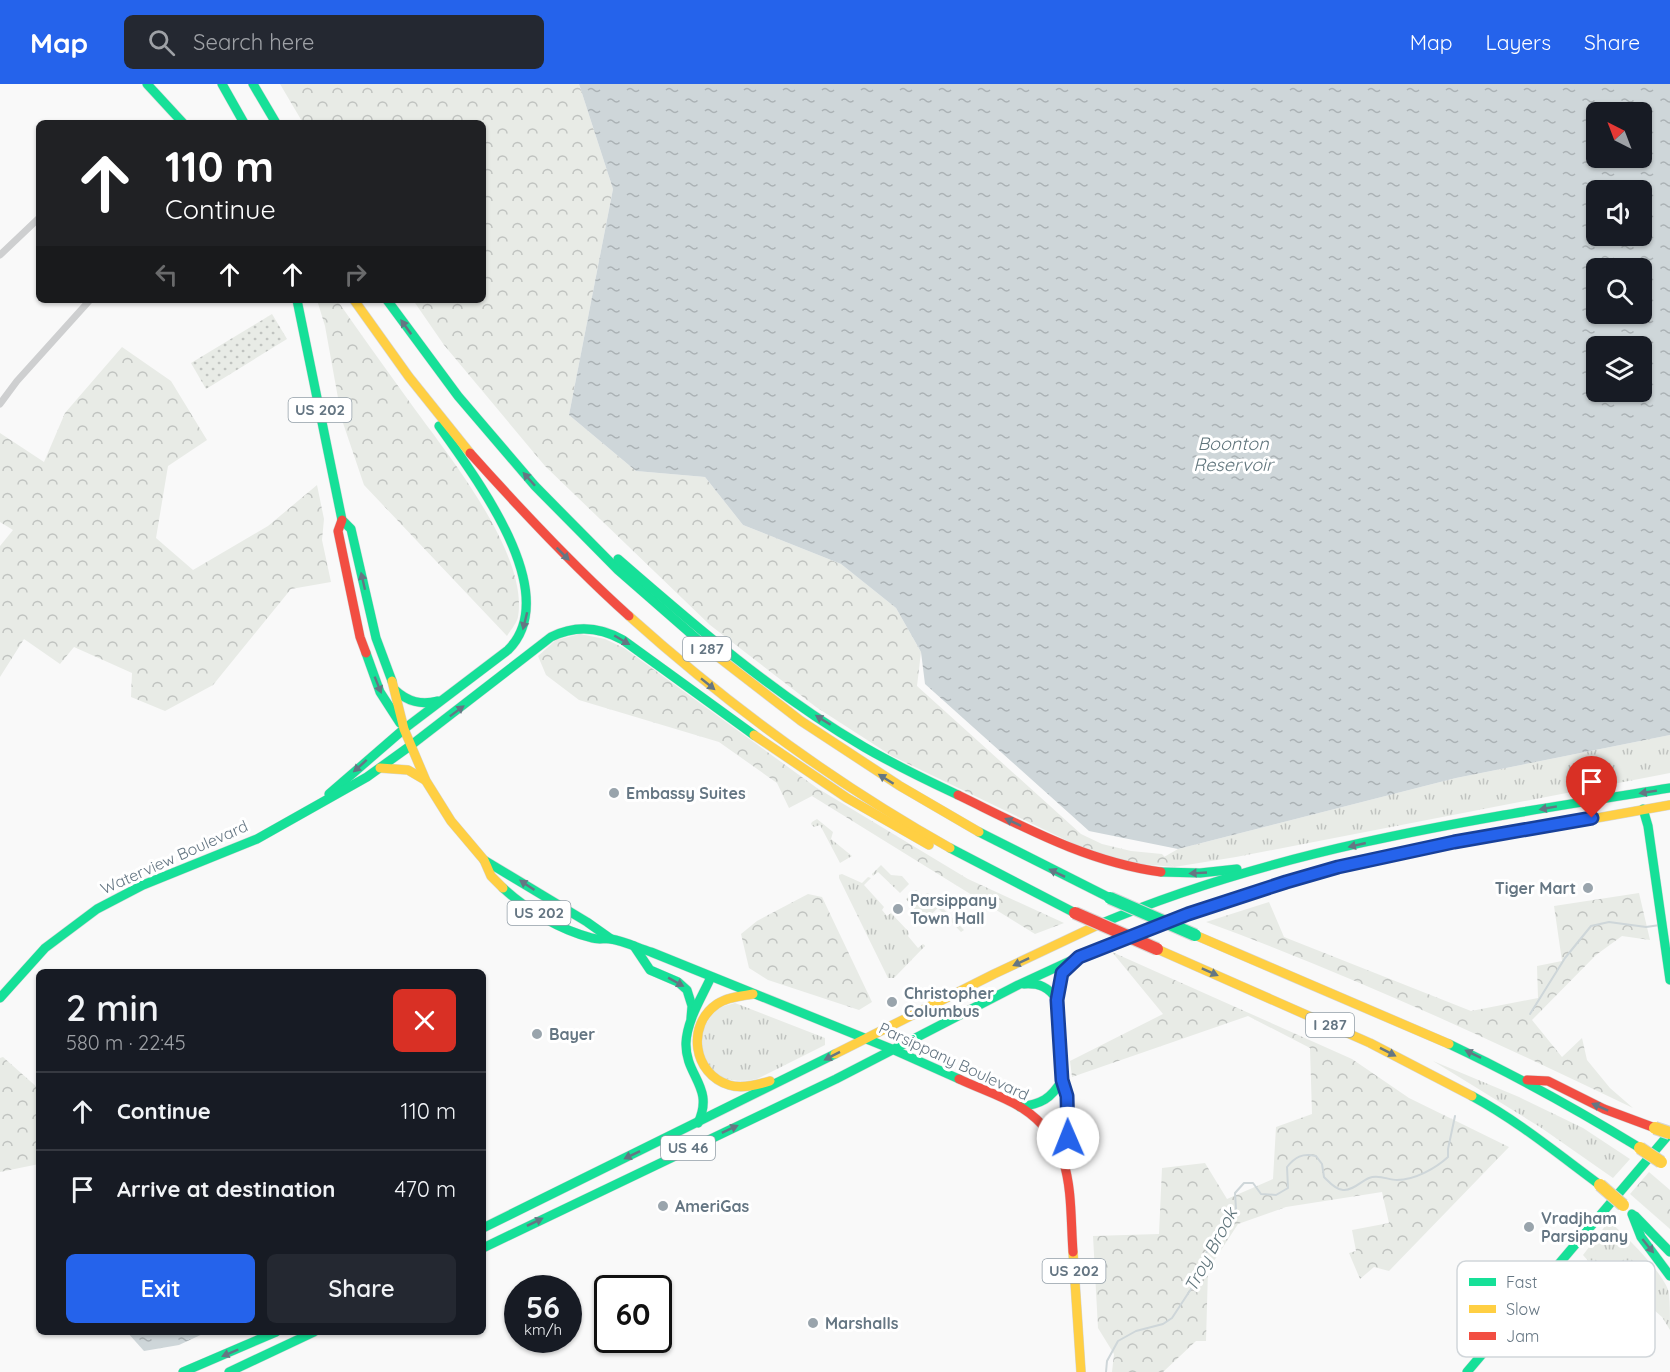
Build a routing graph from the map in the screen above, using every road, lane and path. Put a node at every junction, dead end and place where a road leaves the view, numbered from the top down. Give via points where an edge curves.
1 (147, 84) edge
2 (222, 84) edge
3 (253, 84) edge
4 (180, 120) edge
5 (242, 120) edge
6 (274, 120) edge
7 (36, 220) edge
8 (0, 255) edge
9 (87, 303) edge
10 (298, 303) edge
11 (356, 303) edge
12 (389, 303) edge
13 (389, 350) junction
14 (0, 404) edge
15 (556, 508) junction
16 (342, 520) junction
17 (395, 690) junction
18 (445, 699) junction
19 (404, 729) junction
20 (410, 746) junction
21 (380, 768) junction
22 (426, 781) junction
23 (1670, 788) edge
24 (316, 805) junction
25 (1670, 805) edge
26 (1643, 809) junction
27 (1298, 859) junction
28 (1075, 913) junction
29 (634, 946) junction
30 (1079, 957) junction
31 (711, 977) junction
32 (1670, 980) edge
33 (1016, 985) junction
34 (753, 994) junction
35 (0, 998) edge
36 (1057, 1000) junction
37 (688, 1033) junction
38 (866, 1039) junction
39 (894, 1050) junction
40 (797, 1073) junction
41 (1062, 1080) junction
42 (1526, 1080) junction
43 (1020, 1107) junction
44 (698, 1123) junction
45 (1669, 1132) edge
46 (1665, 1166) edge
47 (1068, 1170) junction
48 (1628, 1209) junction
49 (486, 1227) edge
50 (486, 1247) edge
51 (1670, 1252) edge
52 (1560, 1261) edge
53 (1670, 1276) edge
54 (269, 1335) edge
55 (308, 1335) edge
56 (1480, 1357) edge
57 (183, 1372) edge
58 (230, 1372) edge
59 (1081, 1372) edge
60 (1467, 1372) edge

1 - 4 main road
2 - 5 main road
3 - 6 main road
7 - 8 street
9 - 14 street
10 - 16 main road, Parsippany Boulevard / US 202
11 - 13 main road, I 287
15 -> 12 main road, I 287 via 456,394
13 -> 18 main road, Waterview Boulevard via 496,513 518,556 527,588 527,617 517,641
13 -> 28 main road, I 287 via 435,411 537,527 619,608 707,684 799,753 896,817
27 -> 15 main road via 1223,871 1158,873 1107,862 1065,847 896,765 813,714 705,635
42 -> 15 main road, I 287, bridge via 1110,898 974,831 814,731 746,680 666,614
17 -> 16 main road, Parsippany Boulevard / US 202 via 376,638 351,529
16 -> 19 main road, Parsippany Boulevard / US 202 via 338,531 360,637 380,692
17 - 18 main road via 414,703
17 - 19 main road, Parsippany Boulevard / US 202
18 - 19 main road, Waterview Boulevard
19 - 20 main road, Parsippany Boulevard / US 202
19 -> 24 main road, Waterview Boulevard
20 - 21 main road, Waterview Boulevard
20 - 22 main road, Parsippany Boulevard / US 202
20 -> 28 main road, Waterview Boulevard via 551,637 574,628 602,630 628,642 766,743 903,832
21 - 22 main road via 408,770
21 - 24 main road, Waterview Boulevard
22 - 29 main road, Parsippany Boulevard / US 202 via 451,821 484,860 611,939
23 -> 27 main road, US 46 via 1447,825
24 - 35 main road, Waterview Boulevard via 257,839 143,885 97,909 45,948
25 - 26 main road, US 46
26 - 30 main road, US 46 via 1338,867 1188,914
26 - 32 main road
27 -> 38 main road, US 46 via 1210,883 1119,917
28 -> 48 main road, I 287, bridge via 1370,1043 1495,1108
29 - 31 main road, Parsippany Boulevard / US 202
29 -> 37 main road via 650,970 687,990 692,1006
30 - 33 main road, US 46
30 - 36 main road via 1062,973
31 - 34 main road, Parsippany Boulevard / US 202
31 - 37 main road
33 - 36 main road via 1045,986
33 - 39 main road, US 46
34 - 38 main road, Parsippany Boulevard / US 202
34 - 40 main road via 712,1008 696,1044 702,1066 718,1081 741,1087
36 - 41 main road
37 - 44 main road via 688,1059 706,1100
38 - 39 main road, Parsippany Boulevard / US 202
38 -> 40 main road, US 46
39 - 43 main road, Parsippany Boulevard / US 202
50 -> 39 main road, US 46
40 - 44 main road, US 46
41 - 43 main road via 1051,1098
41 - 47 main road via 1067,1096
45 -> 42 main road, bridge via 1604,1109 1548,1081
42 - 46 main road, I 287, bridge
43 - 47 main road, Parsippany Boulevard / US 202 via 1050,1131
44 -> 49 main road, US 46
45 - 52 main road
47 - 59 main road, Parsippany Boulevard / US 202
48 - 51 main road, I 287
48 -> 53 main road via 1641,1237
54 -> 57 main road
55 - 58 main road
56 - 60 main road

